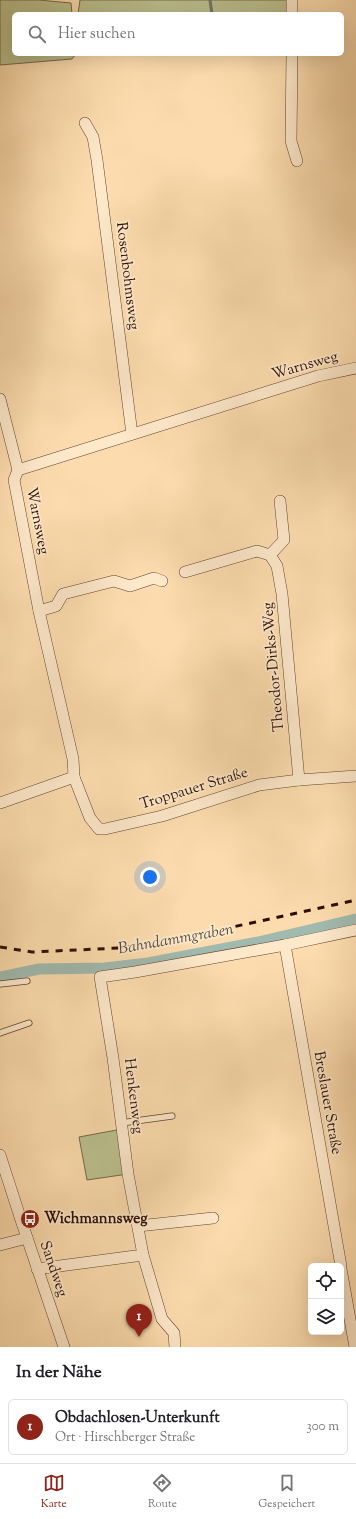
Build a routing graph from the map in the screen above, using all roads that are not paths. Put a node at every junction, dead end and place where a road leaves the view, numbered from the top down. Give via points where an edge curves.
1 (292, 0) edge
2 (292, 12) edge
3 (292, 56) edge
4 (85, 124) dead end
5 (297, 161) dead end
6 (356, 368) edge
7 (0, 399) edge
8 (132, 434) junction
9 (18, 470) junction
10 (280, 501) dead end
11 (270, 554) junction
12 (185, 572) dead end
13 (162, 581) dead end
14 (39, 611) junction
15 (356, 776) edge
16 (74, 777) junction
17 (299, 780) junction
18 (0, 804) edge
19 (356, 930) edge
20 (284, 945) junction
21 (27, 981) dead end
22 (0, 984) edge
23 (29, 1023) dead end
24 (0, 1033) edge
25 (172, 1116) dead end
26 (121, 1123) junction
27 (0, 1158) edge
28 (213, 1218) dead end
29 (138, 1226) junction
30 (27, 1238) junction
31 (0, 1246) edge
32 (143, 1255) junction
33 (340, 1263) edge
34 (37, 1269) junction
35 (344, 1284) edge
36 (64, 1347) edge
37 (175, 1347) edge
38 (355, 1347) edge

1 - 2 street
3 - 5 street via 291,141
4 - 8 street, Rosenbohmsweg via 93,137 97,160
6 - 8 street, Warnsweg via 318,376
7 - 9 street
8 - 9 street, Warnsweg
9 - 14 street, Warnsweg via 14,480
10 - 11 street via 284,540
11 - 12 street via 257,551
11 - 17 street, Theodor-Dirks-Weg via 277,566 282,594
13 - 14 street via 154,578 130,586 114,581 63,594 56,606
14 - 16 street, Warnsweg via 64,716
15 - 17 street, Troppauer Straße
16 - 17 street, Troppauer Straße via 90,818 99,829 162,816 259,785
16 - 18 street
19 - 20 street
20 - 26 street, Henkenweg via 100,977
20 - 33 street, Breslauer Straße
21 - 22 lane
23 - 24 lane
25 - 26 lane
26 - 29 street, Henkenweg
27 - 30 street, Sandweg
28 - 29 street
29 - 32 street, Henkenweg
30 - 31 street
30 - 34 street, Sandweg
32 - 34 street
32 - 37 street, Henkenweg via 162,1319 174,1333
34 - 36 street, Sandweg
35 - 38 street, Breslauer Straße

